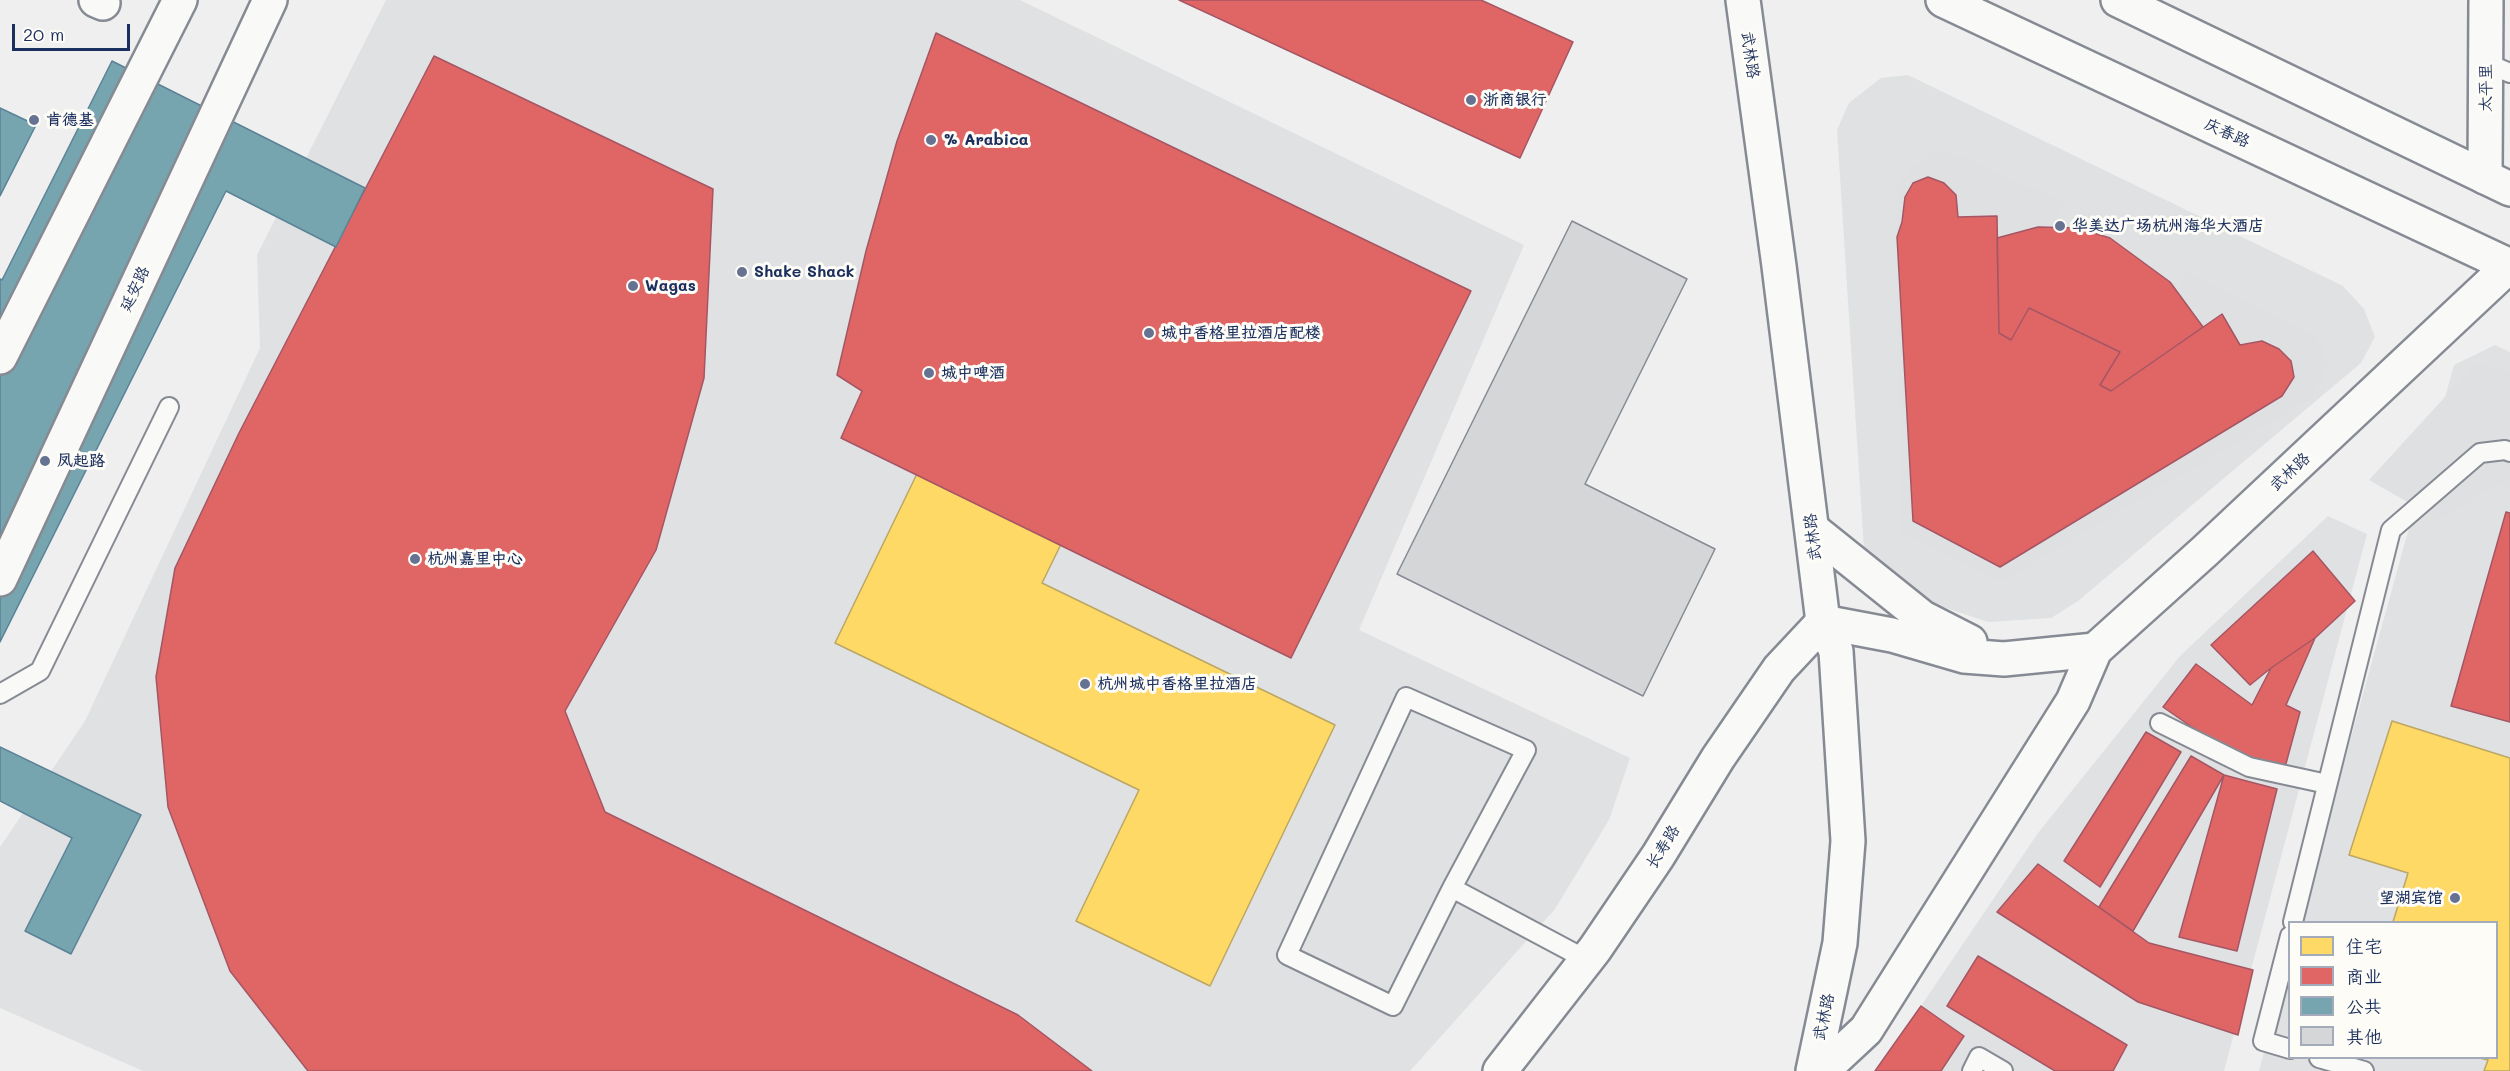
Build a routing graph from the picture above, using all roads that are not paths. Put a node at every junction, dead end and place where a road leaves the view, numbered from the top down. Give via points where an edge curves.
1 (180, 0) edge
2 (270, 0) edge
3 (1743, 0) edge
4 (1943, 0) edge
5 (2118, 0) edge
6 (2486, 0) edge
7 (2498, 68) edge
8 (2497, 183) edge
9 (2510, 266) edge
10 (0, 357) edge
11 (169, 407) dead end
12 (2510, 452) edge
13 (1812, 529) junction
14 (0, 579) edge
15 (1824, 622) junction
16 (2095, 650) junction
17 (2004, 659) junction
18 (0, 694) edge
19 (2160, 723) dead end
20 (2327, 784) junction
21 (1452, 888) junction
22 (2293, 921) edge
23 (2288, 940) edge
24 (1587, 960) junction
25 (2288, 1049) edge
26 (2322, 1059) edge
27 (1500, 1071) edge
28 (1812, 1071) edge
29 (1822, 1071) edge
30 (1972, 1071) edge
31 (2003, 1071) edge
32 (2364, 1071) edge

1 - 10 street
2 - 14 street, 延安路
3 - 13 street, 武林路
4 - 9 street, 庆春路
5 - 8 street
6 - 7 street, 太平里
7 - 8 street, 太平里
9 - 16 street, 武林路
11 - 18 lane via 40,671
12 - 20 lane via 2480,453 2391,530
13 - 15 street, 武林路
13 - 17 street via 1923,618
15 - 17 street via 1892,635 1964,656
15 - 24 street, 长寿路 via 1779,669
15 - 28 street, 武林路 via 1836,651 1848,841 1840,943
16 - 17 street
16 - 29 street, 武林路 via 2073,701 1866,1030
19 - 20 lane via 2249,767
20 - 22 lane
21 - 21 lane via 1393,1006 1287,956 1406,697 1526,750
21 - 24 lane
23 - 25 lane via 2263,1041
24 - 27 street, 长寿路
26 - 32 lane
30 - 31 lane via 1979,1057

